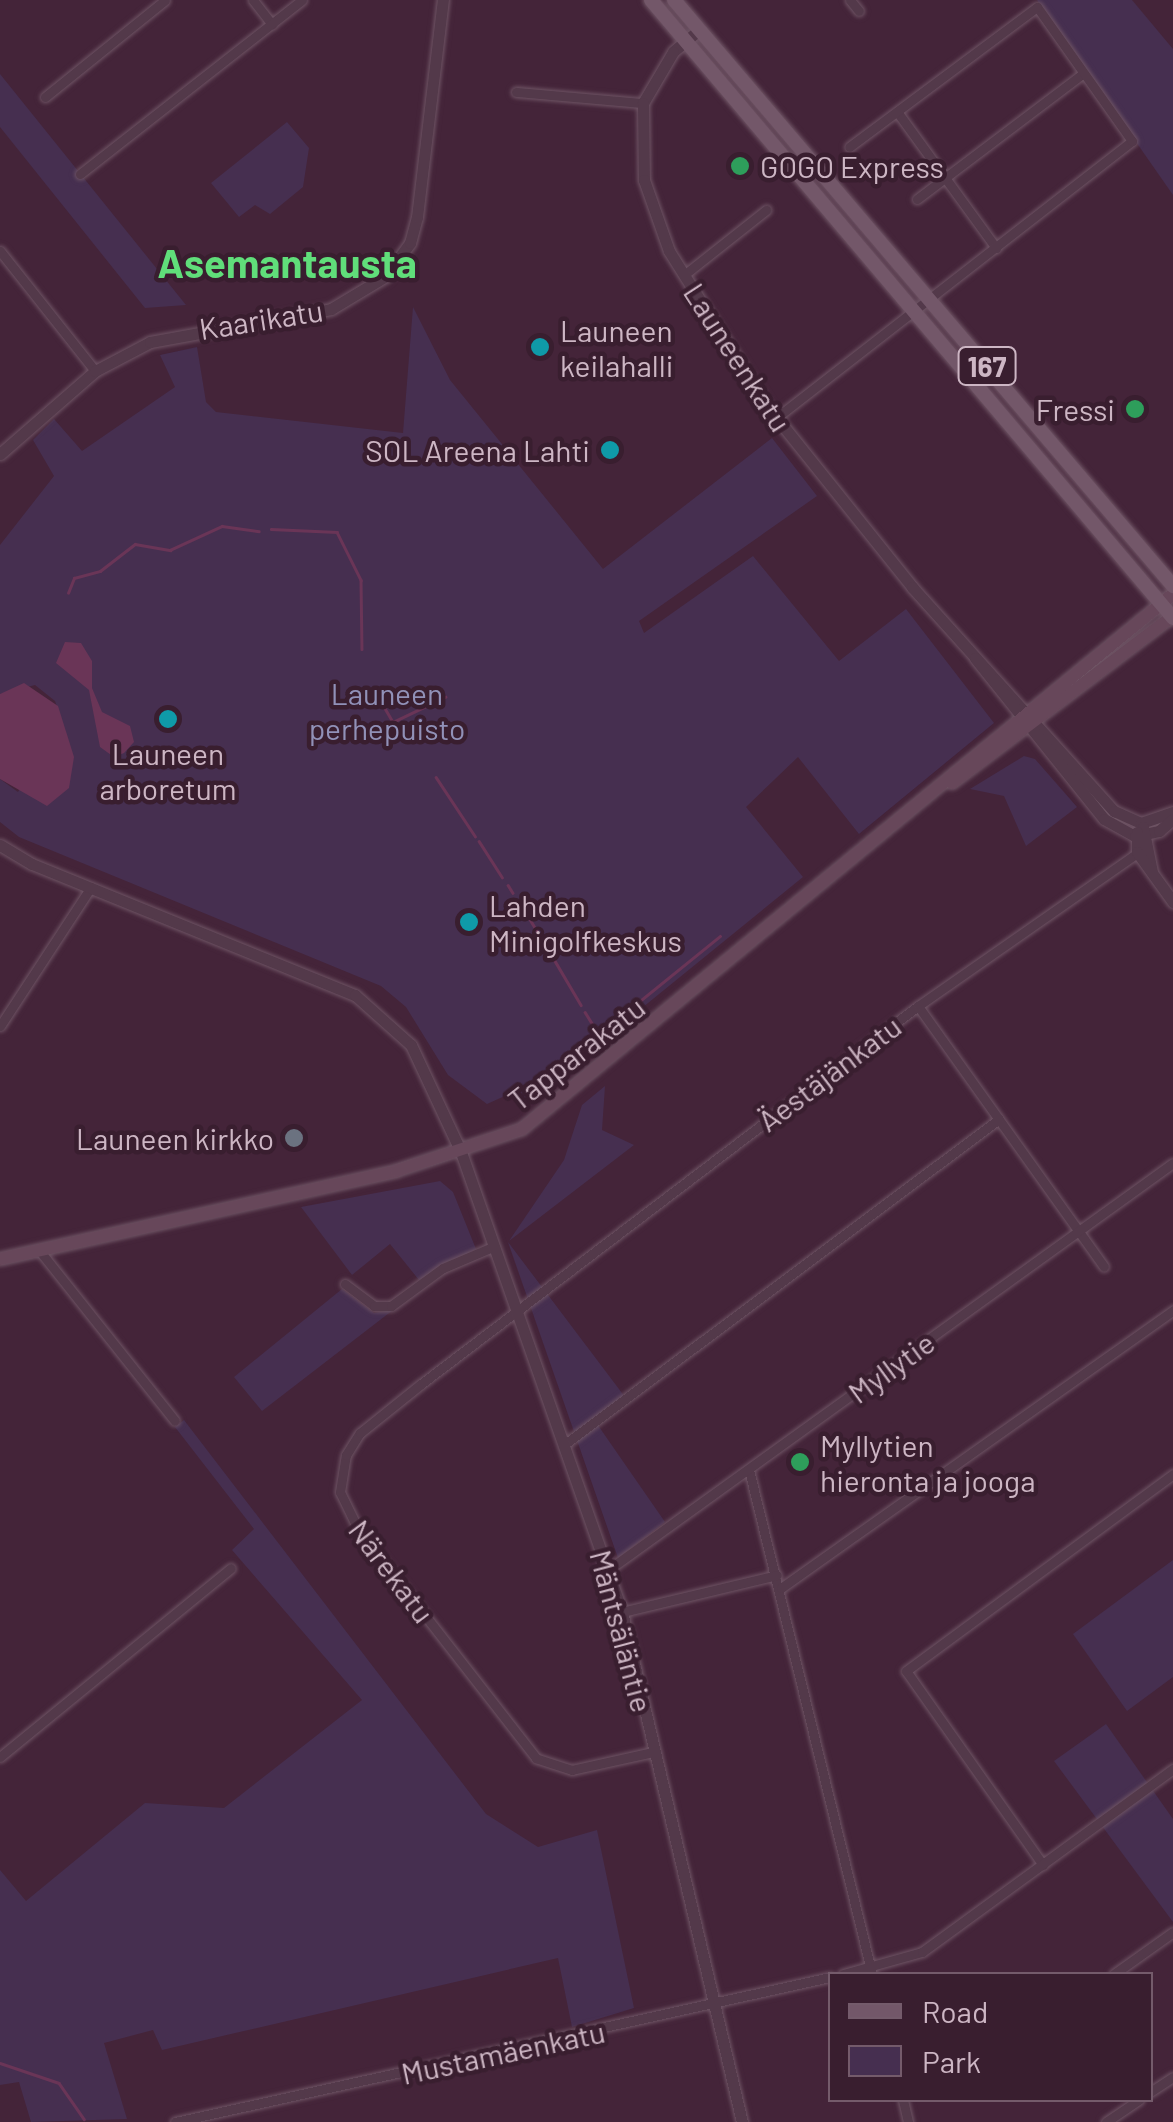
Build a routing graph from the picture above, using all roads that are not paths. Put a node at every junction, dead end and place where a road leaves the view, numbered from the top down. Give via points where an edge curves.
1 (166, 0) edge
2 (253, 0) edge
3 (302, 0) edge
4 (443, 0) edge
5 (650, 0) edge
6 (674, 0) edge
7 (850, 0) edge
8 (859, 11) dead end
9 (272, 24) junction
10 (700, 29) junction
11 (685, 40) junction
12 (1081, 74) junction
13 (516, 92) dead end
14 (46, 96) dead end
15 (644, 103) junction
16 (898, 112) junction
17 (849, 147) dead end
18 (80, 174) dead end
19 (944, 178) junction
20 (917, 199) dead end
21 (766, 210) dead end
22 (996, 248) junction
23 (0, 251) edge
24 (684, 275) junction
25 (930, 300) junction
26 (916, 310) junction
27 (96, 371) junction
28 (776, 418) junction
29 (0, 454) edge
30 (1173, 586) edge
31 (1167, 599) edge
32 (1173, 617) edge
33 (1029, 720) junction
34 (1173, 816) edge
35 (1141, 831) junction
36 (0, 845) edge
37 (1143, 850) junction
38 (92, 887) junction
39 (1173, 902) edge
40 (918, 1006) junction
41 (0, 1026) edge
42 (999, 1119) junction
43 (461, 1152) junction
44 (1173, 1163) edge
45 (1078, 1232) junction
46 (495, 1246) junction
47 (39, 1250) junction
48 (0, 1259) edge
49 (1104, 1267) dead end
50 (345, 1284) dead end
51 (1173, 1310) edge
52 (518, 1311) junction
53 (176, 1421) dead end
54 (565, 1444) junction
55 (749, 1470) junction
56 (1173, 1474) edge
57 (231, 1568) dead end
58 (608, 1570) junction
59 (778, 1576) junction
60 (780, 1588) junction
61 (622, 1612) junction
62 (654, 1752) junction
63 (0, 1757) edge
64 (1173, 1770) edge
65 (1043, 1864) junction
66 (1173, 1932) edge
67 (872, 1971) edge
68 (1117, 1972) edge
69 (828, 1978) edge
70 (715, 2004) junction
71 (1136, 2102) edge
72 (180, 2121) edge
73 (742, 2122) edge
74 (1106, 2122) edge

1 - 14 street
2 - 9 street
3 - 9 street
4 - 27 street, Kaarikatu via 417,218 410,244 386,276 332,309 182,332
5 - 11 main road, 167
6 - 10 main road, 167
7 - 8 street
9 - 18 street
10 - 11 street, Launeenkatu
10 - 25 main road, 167
11 - 15 street, Launeenkatu via 663,64
11 - 26 main road, 167
12 - 16 street via 1038,7
12 - 19 street
12 - 22 street via 1132,141
13 - 15 street
15 - 24 street, Launeenkatu via 640,151 650,206
16 - 17 street
16 - 19 street
19 - 20 street
19 - 22 street
21 - 24 street
22 - 25 street
23 - 27 street
24 - 28 street, Launeenkatu
25 - 26 street
25 - 30 main road, 167
26 - 28 street
26 - 31 main road, 167
27 - 29 street, Kaarikatu
28 - 33 street, Launeenkatu
31 - 32 main road, 167
31 - 33 main road
32 - 33 main road
33 - 35 street, Launeenkatu via 1104,818
33 - 43 main road, Tapparakatu via 568,1094 513,1134
34 - 35 street
35 - 37 street
36 - 38 street
37 - 39 street
37 - 40 street, Äestäjänkatu
38 - 41 street
38 - 43 street via 373,1006 410,1045
40 - 42 street
40 - 52 street, Äestäjänkatu
42 - 45 street
42 - 54 street
43 - 46 street, Mäntsäläntie
43 - 47 main road, Tapparakatu
44 - 45 street, Myllytie
45 - 49 street
45 - 55 street, Myllytie
46 - 50 street via 443,1268 391,1306 374,1306
46 - 52 street, Mäntsäläntie
47 - 48 main road, Tapparakatu
47 - 53 street
51 - 60 street
52 - 54 street, Mäntsäläntie
52 - 62 street, Närekatu via 360,1433 346,1454 340,1492 359,1530 544,1764 572,1770
54 - 58 street, Mäntsäläntie
55 - 58 street, Myllytie
55 - 59 street
56 - 65 street via 906,1671
57 - 63 street
58 - 61 street, Mäntsäläntie
59 - 60 street
59 - 61 street
60 - 67 street
61 - 62 street, Mäntsäläntie
62 - 70 street, Mäntsäläntie
64 - 65 street
65 - 67 street via 922,1952
66 - 68 street
69 - 70 street, Mustamäenkatu
70 - 72 street, Mustamäenkatu
70 - 73 street, Mäntsäläntie
71 - 74 street

